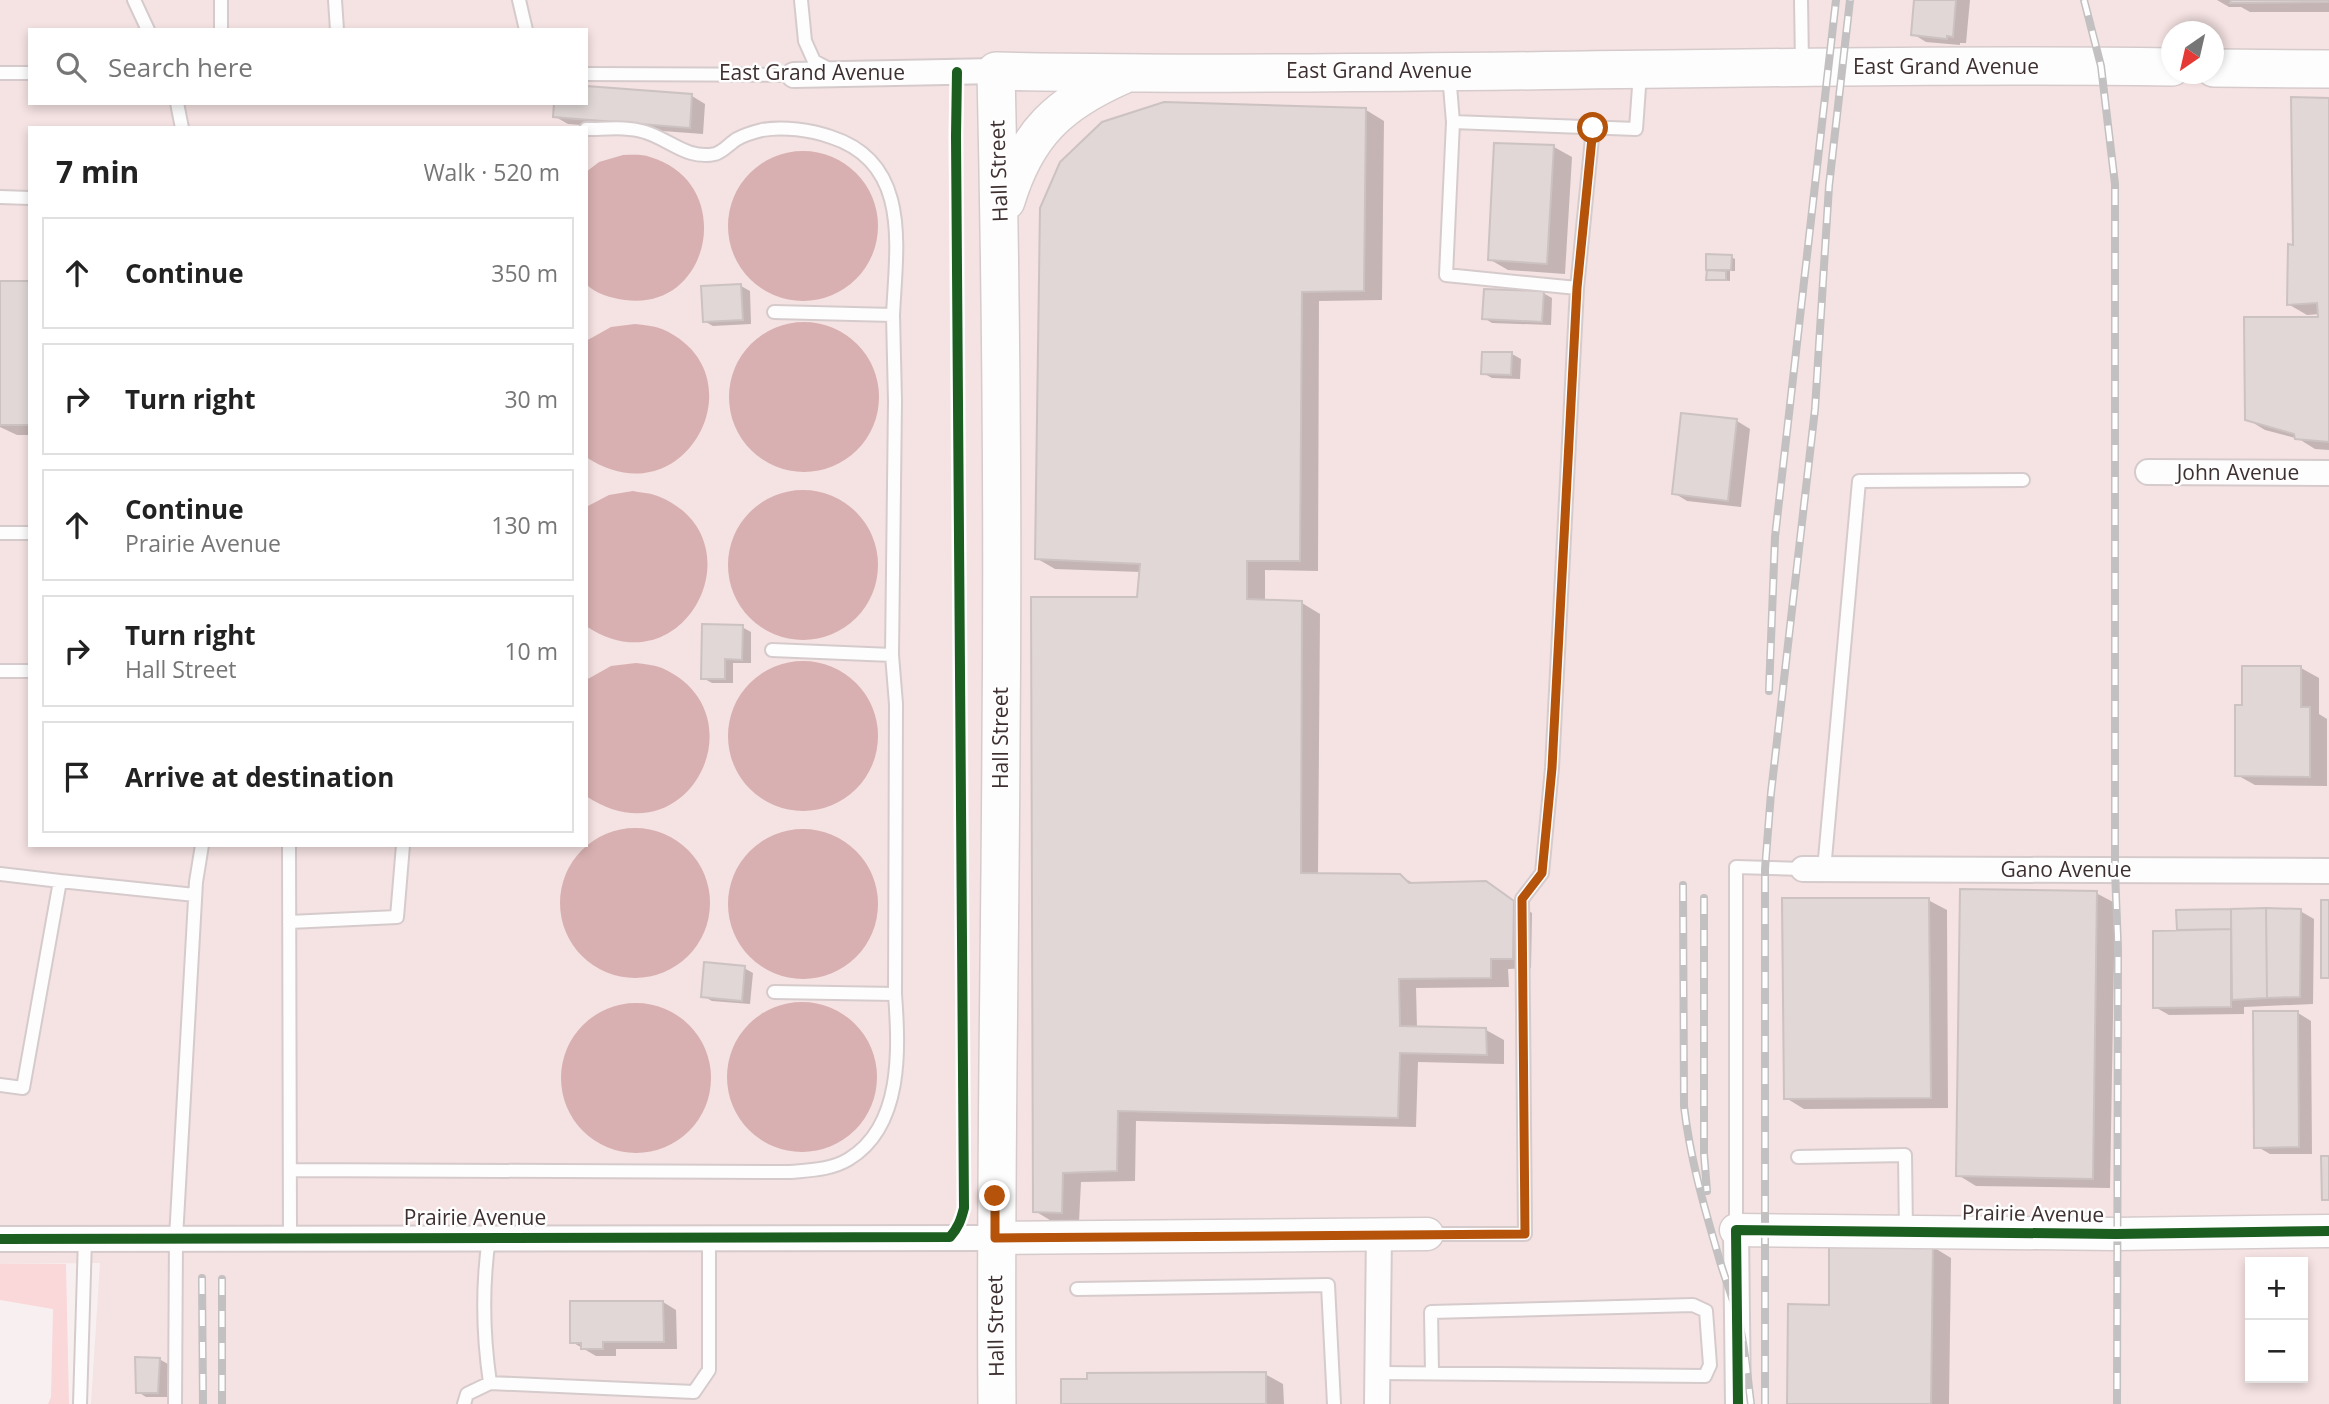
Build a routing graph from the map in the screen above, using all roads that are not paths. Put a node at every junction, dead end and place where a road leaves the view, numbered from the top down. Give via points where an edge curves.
1 (134, 0) edge
2 (221, 0) edge
3 (335, 0) edge
4 (519, 0) edge
5 (801, 0) edge
6 (1801, 0) edge
7 (147, 28) edge
8 (220, 28) edge
9 (337, 28) edge
10 (526, 28) edge
11 (1802, 67) junction
12 (2161, 67) edge
13 (2224, 68) edge
14 (1640, 69) junction
15 (2329, 69) edge
16 (996, 71) junction
17 (1449, 71) junction
18 (0, 73) edge
19 (28, 73) edge
20 (1129, 73) junction
21 (588, 74) edge
22 (838, 74) junction
23 (794, 75) joint
24 (177, 105) edge
25 (1453, 122) junction
26 (182, 126) edge
27 (1593, 128) junction
28 (588, 129) edge
29 (0, 197) edge
30 (28, 198) edge
31 (1001, 219) junction
32 (1577, 288) junction
33 (774, 312) dead end
34 (893, 315) junction
35 (2148, 472) dead end
36 (2329, 473) edge
37 (2023, 480) dead end
38 (0, 533) edge
39 (28, 533) edge
40 (772, 650) dead end
41 (892, 655) junction
42 (0, 671) edge
43 (28, 671) edge
44 (202, 847) edge
45 (289, 847) edge
46 (403, 847) edge
47 (1813, 869) junction
48 (2329, 871) edge
49 (0, 874) edge
50 (60, 881) junction
51 (195, 895) junction
52 (289, 922) junction
53 (774, 992) dead end
54 (895, 994) junction
55 (0, 1085) edge
56 (1798, 1157) dead end
57 (290, 1170) junction
58 (1736, 1230) junction
59 (2329, 1231) edge
60 (1906, 1232) junction
61 (1379, 1233) junction
62 (1427, 1234) joint
63 (709, 1237) junction
64 (176, 1238) junction
65 (290, 1238) junction
66 (489, 1238) junction
67 (995, 1238) junction
68 (0, 1239) edge
69 (85, 1239) junction
70 (1077, 1289) dead end
71 (1432, 1372) junction
72 (1378, 1373) junction
73 (491, 1383) junction
74 (80, 1404) edge
75 (175, 1404) edge
76 (464, 1404) edge
77 (997, 1404) edge
78 (1334, 1404) edge
79 (1377, 1404) edge
80 (1738, 1404) edge

1 - 7 lane
2 - 8 lane
3 - 9 lane
4 - 10 lane
5 - 22 lane via 805,41 814,61
6 - 11 lane
11 - 12 main road, East Grand Avenue
11 - 14 main road, East Grand Avenue
13 - 15 main road
14 - 17 main road, East Grand Avenue
14 - 27 lane via 1636,130
16 - 20 main road, East Grand Avenue
16 - 22 street, East Grand Avenue
16 - 31 main road, Hall Street
17 - 20 main road, East Grand Avenue
17 - 25 lane
18 - 19 lane
20 - 31 main road via 1076,100 1039,134 1018,167
21 - 23 lane, East Grand Avenue
22 - 23 street, East Grand Avenue
24 - 26 lane
25 - 27 lane
25 - 32 lane via 1446,275
27 - 32 lane
28 - 34 lane via 645,131 690,154 716,153 739,138 765,130 818,132 858,149 887,184 894,204
29 - 30 lane
31 - 67 main road, Hall Street
32 - 62 lane via 1544,860 1542,873 1522,899 1525,1234
33 - 34 lane
34 - 41 lane
35 - 36 street, John Avenue
37 - 47 lane via 1858,481
38 - 39 lane
40 - 41 lane
41 - 54 lane via 897,704
42 - 43 lane
44 - 51 lane
45 - 52 lane
46 - 52 lane via 397,917
47 - 48 street, Gano Avenue
47 - 58 lane via 1736,867
49 - 50 lane
50 - 51 lane
50 - 55 lane via 23,1088
51 - 64 lane
52 - 57 lane
53 - 54 lane
54 - 57 lane via 893,1089 885,1117 849,1159 825,1169
56 - 60 lane via 1905,1155
57 - 65 lane
58 - 60 street, Prairie Avenue
58 - 80 street
59 - 60 street, Prairie Avenue
61 - 62 street, Prairie Avenue
61 - 67 street, Prairie Avenue
61 - 72 street
63 - 66 street, Prairie Avenue
63 - 67 street, Prairie Avenue
63 - 73 lane via 709,1370 694,1392
64 - 65 street, Prairie Avenue
64 - 69 street, Prairie Avenue
64 - 75 lane
65 - 66 street, Prairie Avenue
66 - 73 lane via 484,1272
67 - 77 main road, Hall Street
68 - 69 street, Prairie Avenue
69 - 74 lane
70 - 78 lane via 1328,1285
71 - 71 lane via 1705,1376 1710,1364 1706,1311 1693,1305 1431,1312
71 - 72 lane
72 - 79 street
73 - 76 lane via 467,1394

